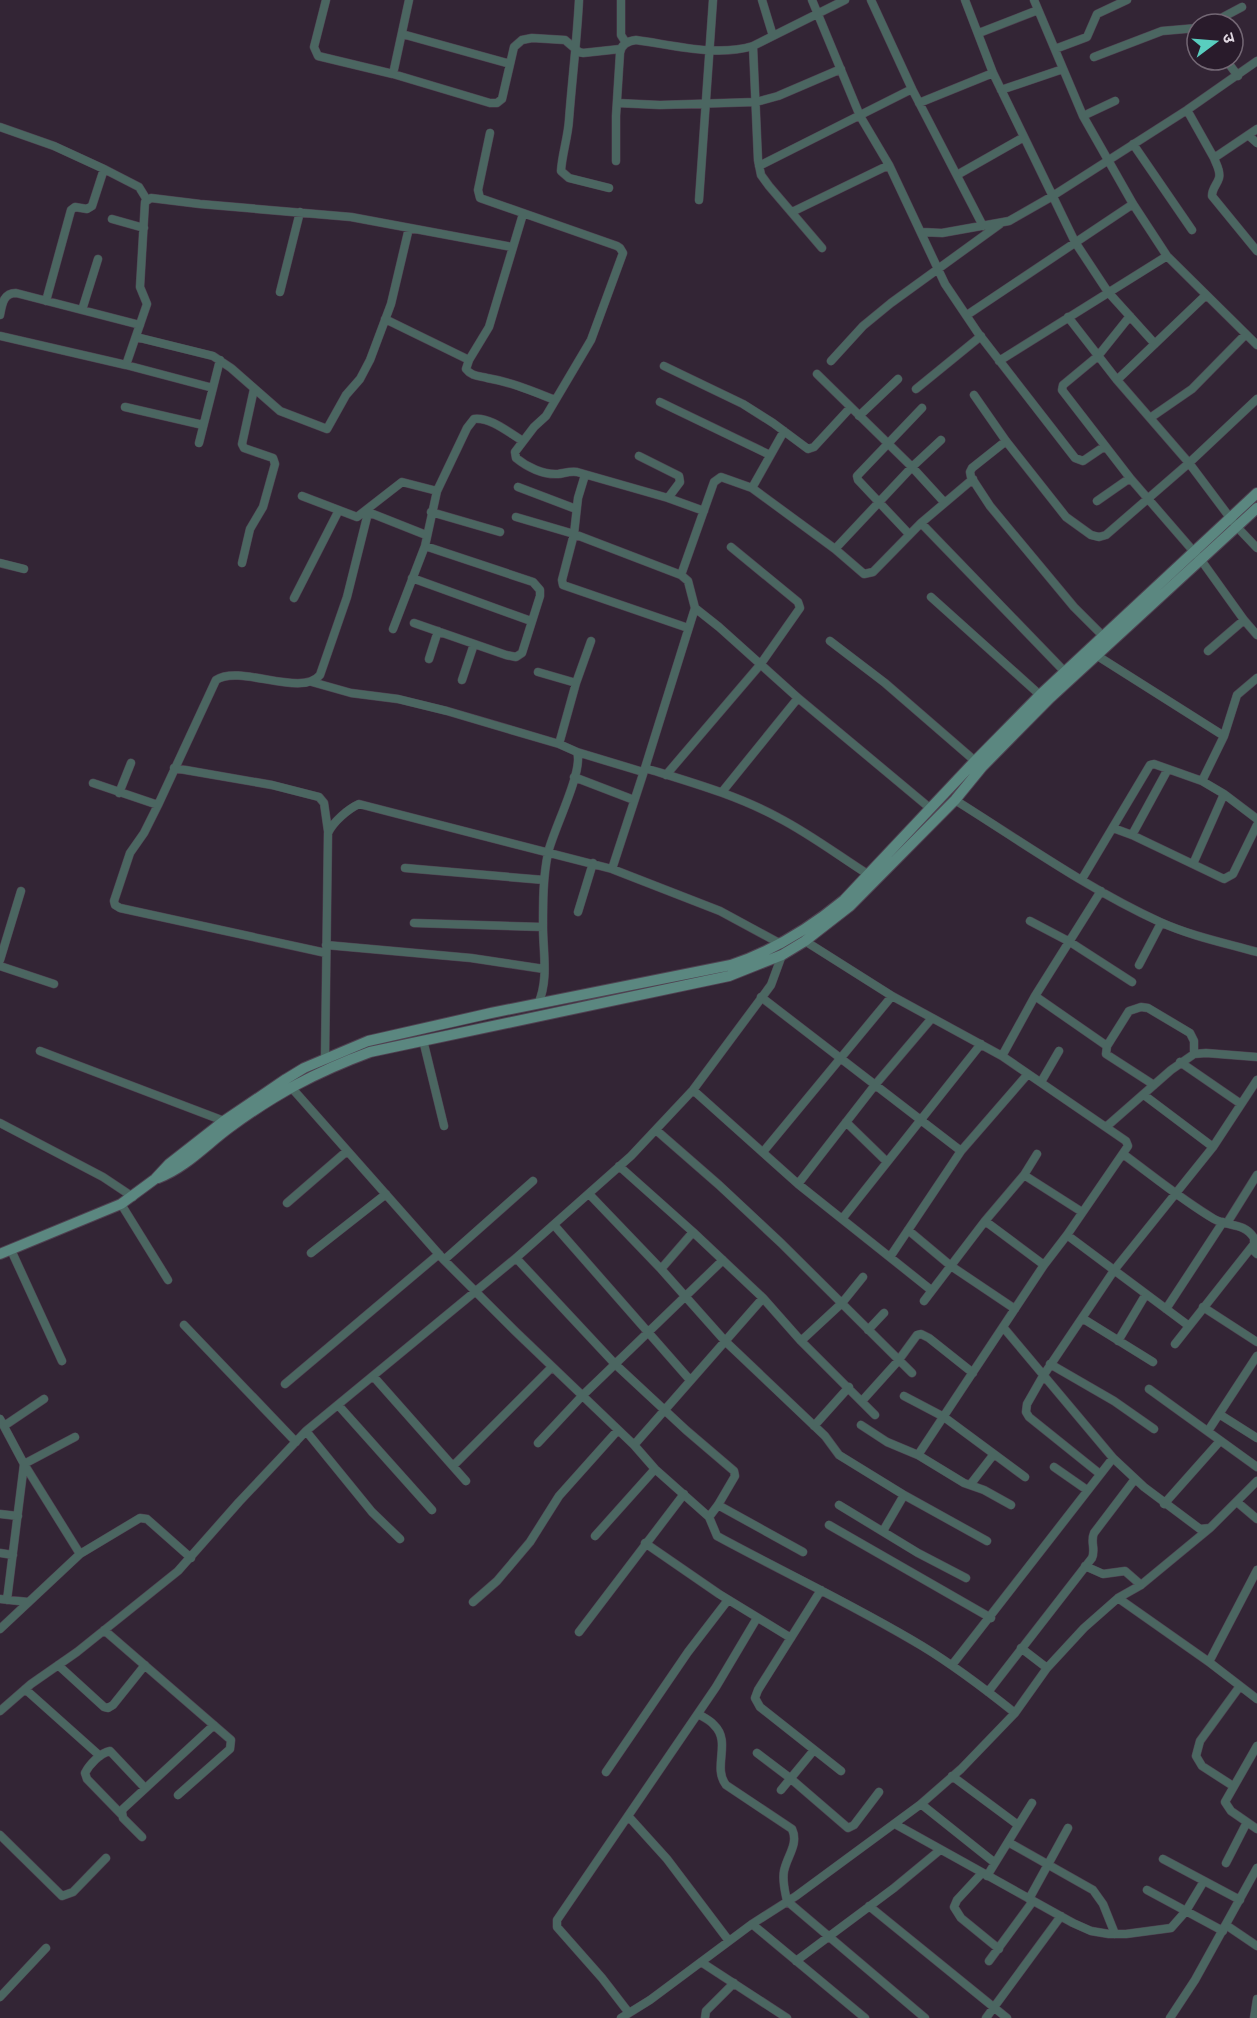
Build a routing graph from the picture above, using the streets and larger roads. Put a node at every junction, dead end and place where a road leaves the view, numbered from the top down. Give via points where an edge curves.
1 (326, 0) edge
2 (409, 0) edge
3 (579, 0) edge
4 (621, 0) edge
5 (713, 0) edge
6 (762, 0) edge
7 (812, 0) edge
8 (845, 0) edge
9 (871, 0) edge
10 (965, 0) edge
11 (1034, 0) edge
12 (1127, 0) edge
13 (1242, 7) dead end
14 (1038, 10) junction
15 (1233, 12) edge
16 (816, 14) junction
17 (1185, 29) edge
18 (979, 33) junction
19 (402, 34) junction
20 (773, 36) junction
21 (623, 46) junction
22 (753, 46) junction
23 (1055, 49) junction
24 (576, 50) junction
25 (709, 50) junction
26 (1094, 57) dead end
27 (1257, 61) edge
28 (510, 64) junction
29 (841, 69) junction
30 (1064, 69) junction
31 (1235, 72) edge
32 (993, 73) junction
33 (393, 74) junction
34 (1238, 76) junction
35 (912, 89) junction
36 (1001, 90) junction
37 (1115, 101) dead end
38 (756, 102) junction
39 (617, 103) junction
40 (706, 103) junction
41 (919, 103) junction
42 (1187, 110) junction
43 (860, 116) junction
44 (1083, 116) junction
45 (0, 127) edge
46 (1257, 129) edge
47 (490, 133) dead end
48 (1248, 135) junction
49 (1024, 137) junction
50 (1257, 143) edge
51 (1132, 144) junction
52 (1214, 158) junction
53 (616, 161) dead end
54 (1108, 161) junction
55 (889, 165) junction
56 (759, 166) junction
57 (104, 169) junction
58 (957, 175) junction
59 (609, 188) dead end
60 (1052, 197) junction
61 (147, 200) junction
62 (699, 200) dead end
63 (1133, 204) junction
64 (300, 212) junction
65 (792, 212) junction
66 (523, 214) junction
67 (112, 219) dead end
68 (1001, 223) junction
69 (983, 226) junction
70 (144, 228) junction
71 (410, 228) junction
72 (1192, 230) dead end
73 (922, 232) junction
74 (1075, 242) junction
75 (512, 247) junction
76 (822, 248) dead end
77 (1257, 251) edge
78 (1167, 256) junction
79 (98, 259) dead end
80 (937, 269) junction
81 (280, 292) dead end
82 (1108, 292) junction
83 (1206, 295) junction
84 (46, 300) junction
85 (82, 310) junction
86 (0, 315) edge
87 (967, 315) junction
88 (1130, 316) junction
89 (1068, 317) junction
90 (385, 320) junction
91 (140, 325) junction
92 (1246, 334) junction
93 (0, 336) edge
94 (981, 336) junction
95 (136, 337) junction
96 (1155, 344) junction
97 (1257, 345) edge
98 (1098, 356) junction
99 (220, 360) junction
100 (469, 360) junction
101 (831, 361) dead end
102 (999, 361) junction
103 (126, 365) junction
104 (664, 366) dead end
105 (817, 374) dead end
106 (898, 379) dead end
107 (1117, 380) junction
108 (213, 388) junction
109 (254, 388) junction
110 (916, 389) dead end
111 (974, 395) dead end
112 (1257, 399) edge
113 (555, 400) junction
114 (660, 402) dead end
115 (125, 406) dead end
116 (850, 408) junction
117 (922, 408) dead end
118 (859, 416) junction
119 (1150, 418) junction
120 (203, 425) junction
121 (784, 431) junction
122 (941, 440) dead end
123 (523, 441) junction
124 (1006, 441) junction
125 (199, 443) dead end
126 (887, 444) junction
127 (1105, 446) junction
128 (770, 455) junction
129 (639, 456) dead end
130 (1189, 464) junction
131 (912, 467) junction
132 (585, 474) junction
133 (1131, 478) junction
134 (973, 479) junction
135 (518, 487) dead end
136 (752, 488) junction
137 (437, 491) junction
138 (1257, 493) edge
139 (302, 496) dead end
140 (668, 498) junction
141 (1149, 500) junction
142 (1097, 501) dead end
143 (879, 502) junction
144 (944, 502) junction
145 (1257, 508) edge
146 (576, 509) junction
147 (339, 510) junction
148 (369, 510) junction
149 (704, 511) junction
150 (431, 512) junction
151 (516, 517) dead end
152 (921, 523) junction
153 (1234, 523) junction
154 (500, 532) dead end
155 (574, 534) junction
156 (909, 534) junction
157 (426, 535) junction
158 (425, 546) junction
159 (731, 547) dead end
160 (1257, 548) edge
161 (835, 549) junction
162 (1198, 556) junction
163 (0, 563) edge
164 (242, 564) dead end
165 (24, 569) dead end
166 (681, 575) junction
167 (412, 578) junction
168 (931, 597) dead end
169 (294, 598) dead end
170 (695, 608) junction
171 (1244, 620) junction
172 (531, 621) junction
173 (414, 622) dead end
174 (688, 628) junction
175 (393, 629) dead end
176 (438, 631) junction
177 (1257, 635) edge
178 (1103, 636) junction
179 (591, 641) dead end
180 (830, 641) dead end
181 (474, 644) junction
182 (1208, 651) dead end
183 (1096, 655) junction
184 (429, 659) dead end
185 (760, 665) junction
186 (538, 672) dead end
187 (1065, 672) junction
188 (1257, 678) edge
189 (462, 680) dead end
190 (312, 682) junction
191 (576, 683) junction
192 (1040, 696) junction
193 (798, 698) junction
194 (1224, 736) junction
195 (558, 744) junction
196 (577, 752) junction
197 (975, 761) junction
198 (130, 763) dead end
199 (174, 768) junction
200 (1168, 769) junction
201 (644, 770) junction
202 (666, 775) junction
203 (574, 777) junction
204 (1202, 781) junction
205 (93, 783) dead end
206 (722, 792) junction
207 (119, 793) junction
208 (1224, 794) junction
209 (634, 800) junction
210 (955, 800) junction
211 (159, 806) junction
212 (931, 809) junction
213 (1257, 819) edge
214 (1257, 825) edge
215 (1113, 828) junction
216 (328, 832) junction
217 (1132, 835) junction
218 (548, 851) junction
219 (593, 863) junction
220 (1193, 864) junction
221 (405, 868) dead end
222 (612, 869) junction
223 (869, 875) junction
224 (1082, 879) junction
225 (544, 880) junction
226 (21, 891) dead end
227 (1101, 891) junction
228 (579, 912) dead end
229 (826, 920) junction
230 (1030, 921) dead end
231 (1161, 922) junction
232 (414, 923) dead end
233 (543, 927) junction
234 (805, 941) junction
235 (1070, 942) junction
236 (326, 949) junction
237 (781, 950) junction
238 (1257, 952) edge
239 (0, 960) edge
240 (1139, 965) dead end
241 (0, 966) edge
242 (544, 969) junction
243 (1132, 982) dead end
244 (54, 984) dead end
245 (892, 996) junction
246 (1035, 996) junction
247 (761, 997) junction
248 (538, 1004) junction
249 (933, 1018) junction
250 (423, 1040) junction
251 (981, 1044) junction
252 (1107, 1046) junction
253 (40, 1051) dead end
254 (1059, 1051) dead end
255 (1194, 1054) junction
256 (1002, 1056) junction
257 (1257, 1057) edge
258 (839, 1058) junction
259 (325, 1059) junction
260 (1180, 1062) junction
261 (1027, 1075) junction
262 (1257, 1080) edge
263 (1041, 1082) junction
264 (875, 1085) junction
265 (1154, 1085) junction
266 (291, 1086) junction
267 (693, 1090) junction
268 (1144, 1095) junction
269 (1241, 1104) junction
270 (921, 1120) junction
271 (224, 1121) junction
272 (846, 1122) junction
273 (1, 1126) edge
274 (444, 1126) dead end
275 (1106, 1127) junction
276 (656, 1130) junction
277 (1213, 1147) junction
278 (347, 1151) junction
279 (961, 1151) junction
280 (763, 1152) junction
281 (1037, 1154) dead end
282 (1123, 1154) junction
283 (887, 1162) junction
284 (619, 1166) junction
285 (1024, 1175) junction
286 (1257, 1175) edge
287 (155, 1179) junction
288 (533, 1181) dead end
289 (798, 1184) junction
290 (386, 1194) junction
291 (1176, 1194) junction
292 (590, 1195) junction
293 (133, 1197) junction
294 (287, 1203) dead end
295 (121, 1204) junction
296 (1082, 1212) junction
297 (842, 1219) junction
298 (985, 1221) junction
299 (1225, 1223) junction
300 (554, 1225) junction
301 (908, 1230) junction
302 (693, 1232) junction
303 (1067, 1235) junction
304 (1254, 1244) junction
305 (11, 1250) junction
306 (311, 1252) dead end
307 (0, 1254) edge
308 (1257, 1254) edge
309 (441, 1257) junction
310 (890, 1257) junction
311 (516, 1258) junction
312 (723, 1260) junction
313 (1044, 1265) junction
314 (951, 1266) junction
315 (662, 1269) junction
316 (1115, 1269) junction
317 (863, 1277) dead end
318 (168, 1280) dead end
319 (931, 1290) junction
320 (475, 1291) junction
321 (1146, 1294) junction
322 (686, 1296) junction
323 (763, 1298) junction
324 (924, 1301) dead end
325 (842, 1303) junction
326 (1203, 1307) junction
327 (1015, 1309) junction
328 (1166, 1310) junction
329 (885, 1313) dead end
330 (1082, 1318) junction
331 (184, 1325) dead end
332 (1189, 1326) junction
333 (1003, 1328) junction
334 (868, 1330) junction
335 (648, 1332) junction
336 (725, 1341) junction
337 (801, 1341) junction
338 (1118, 1341) junction
339 (1257, 1342) edge
340 (1175, 1344) dead end
341 (1257, 1356) edge
342 (62, 1361) dead end
343 (897, 1361) junction
344 (1153, 1362) dead end
345 (615, 1364) junction
346 (1050, 1364) junction
347 (552, 1366) junction
348 (912, 1373) dead end
349 (973, 1373) junction
350 (373, 1376) junction
351 (1043, 1376) junction
352 (690, 1380) junction
353 (285, 1384) dead end
354 (849, 1387) junction
355 (1149, 1389) dead end
356 (582, 1396) junction
357 (904, 1396) dead end
358 (44, 1399) dead end
359 (862, 1401) junction
360 (339, 1406) junction
361 (666, 1409) junction
362 (1219, 1414) junction
363 (875, 1415) dead end
364 (944, 1417) junction
365 (2, 1423) edge
366 (861, 1425) dead end
367 (814, 1426) junction
368 (1154, 1429) dead end
369 (618, 1430) junction
370 (306, 1431) junction
371 (1208, 1431) junction
372 (75, 1437) dead end
373 (1257, 1438) edge
374 (1220, 1441) junction
375 (296, 1442) junction
376 (538, 1443) dead end
377 (634, 1445) junction
378 (918, 1455) junction
379 (993, 1455) junction
380 (1113, 1458) junction
381 (24, 1464) junction
382 (453, 1466) junction
383 (1054, 1467) dead end
384 (1257, 1467) edge
385 (655, 1469) junction
386 (1100, 1474) junction
387 (1024, 1477) dead end
388 (1135, 1479) junction
389 (466, 1481) dead end
390 (1257, 1482) edge
391 (970, 1485) junction
392 (1088, 1490) junction
393 (684, 1494) junction
394 (904, 1495) junction
395 (1237, 1502) junction
396 (1164, 1504) junction
397 (718, 1505) junction
398 (839, 1505) dead end
399 (1011, 1505) dead end
400 (432, 1510) dead end
401 (0, 1514) edge
402 (18, 1516) junction
403 (709, 1517) junction
404 (1257, 1519) edge
405 (830, 1525) dead end
406 (1210, 1528) junction
407 (883, 1531) junction
408 (595, 1536) dead end
409 (400, 1539) dead end
410 (987, 1541) dead end
411 (645, 1543) junction
412 (803, 1551) dead end
413 (0, 1552) edge
414 (80, 1554) junction
415 (13, 1555) junction
416 (191, 1558) junction
417 (1085, 1566) junction
418 (1257, 1570) edge
419 (966, 1578) dead end
420 (1142, 1586) junction
421 (822, 1590) junction
422 (1118, 1598) junction
423 (4, 1599) edge
424 (728, 1600) junction
425 (28, 1602) junction
426 (473, 1602) dead end
427 (757, 1618) junction
428 (991, 1618) junction
429 (0, 1629) edge
430 (104, 1630) junction
431 (579, 1632) dead end
432 (791, 1638) junction
433 (1021, 1648) junction
434 (1209, 1662) junction
435 (58, 1665) junction
436 (145, 1665) junction
437 (952, 1665) junction
438 (1047, 1668) junction
439 (1240, 1686) junction
440 (25, 1689) junction
441 (988, 1692) junction
442 (1257, 1699) edge
443 (0, 1710) edge
444 (1015, 1713) junction
445 (698, 1714) junction
446 (214, 1725) junction
447 (1257, 1746) edge
448 (814, 1750) junction
449 (757, 1753) dead end
450 (100, 1756) junction
451 (841, 1771) dead end
452 (606, 1772) dead end
453 (952, 1776) junction
454 (790, 1778) junction
455 (1233, 1786) junction
456 (145, 1788) junction
457 (781, 1790) dead end
458 (879, 1792) dead end
459 (178, 1795) dead end
460 (1032, 1803) dead end
461 (921, 1804) junction
462 (122, 1815) junction
463 (629, 1817) junction
464 (1247, 1822) junction
465 (895, 1824) junction
466 (1018, 1825) junction
467 (1068, 1828) dead end
468 (1257, 1829) edge
469 (0, 1835) edge
470 (142, 1837) dead end
471 (1008, 1842) junction
472 (940, 1850) junction
473 (106, 1858) dead end
474 (1163, 1859) dead end
475 (995, 1863) junction
476 (1226, 1863) dead end
477 (1048, 1864) junction
478 (1257, 1868) edge
479 (984, 1874) junction
480 (1204, 1881) junction
481 (1254, 1881) edge
482 (1147, 1890) dead end
483 (1031, 1900) junction
484 (1240, 1900) junction
485 (787, 1901) junction
486 (869, 1906) junction
487 (1186, 1911) junction
488 (1061, 1916) junction
489 (752, 1924) junction
490 (1224, 1928) junction
491 (1115, 1934) junction
492 (828, 1936) junction
493 (729, 1941) junction
494 (1257, 1946) edge
495 (46, 1948) dead end
496 (999, 1949) junction
497 (796, 1961) junction
498 (989, 1961) dead end
499 (701, 1962) junction
500 (734, 1983) junction
501 (1, 1994) edge
502 (1257, 1999) edge
503 (994, 2008) junction
504 (629, 2013) junction
505 (923, 2016) edge
506 (621, 2018) edge
507 (705, 2018) edge
508 (787, 2018) edge
509 (865, 2018) edge
510 (912, 2018) edge
511 (986, 2018) edge
512 (1007, 2018) edge
513 (1170, 2018) edge
514 (1254, 2018) edge

1 - 33 street via 314,47 318,56
2 - 19 street
3 - 24 street
4 - 21 street
5 - 25 street
6 - 20 street
7 - 16 street
8 - 16 street
9 - 35 street
10 - 18 street
11 - 14 street
12 - 23 street via 1097,14 1087,37
13 - 15 street
14 - 18 street
14 - 23 street
16 - 20 street
16 - 29 street
17 - 26 street via 1162,31
18 - 32 street
19 - 28 street
19 - 33 street
20 - 22 street
21 - 24 street via 586,53
21 - 25 street via 636,40
21 - 39 street
22 - 25 street
22 - 38 street
23 - 30 street
24 - 28 street via 565,40 527,38 517,43
24 - 59 street via 561,171 569,178
25 - 40 street
27 - 34 street
28 - 33 street via 502,99 494,104
29 - 38 street
29 - 43 street
30 - 36 street
30 - 44 street
31 - 34 street
32 - 36 street
32 - 41 street
34 - 42 street
35 - 41 street
35 - 43 street
36 - 49 street
37 - 44 street
38 - 40 street
38 - 56 street
39 - 40 street
39 - 53 street
40 - 62 street
41 - 58 street
42 - 51 street
42 - 52 street
43 - 55 street
43 - 56 street
44 - 54 street
45 - 57 street
46 - 48 street
47 - 66 street via 478,196
48 - 50 street
48 - 52 street
49 - 58 street
49 - 60 street
51 - 54 street
51 - 72 street
52 - 77 street via 1220,173 1212,196
54 - 60 street
54 - 63 street
55 - 65 street
55 - 73 street
56 - 65 street via 769,186
57 - 61 street via 139,187
57 - 84 street via 92,206 71,210
58 - 69 street
60 - 68 street
60 - 74 street
61 - 64 street
61 - 70 street
63 - 74 street
63 - 78 street
64 - 71 street
64 - 81 street
65 - 76 street
66 - 75 street
66 - 113 street via 617,246 623,253 591,340
67 - 70 street
68 - 69 street
68 - 80 street
69 - 73 street
70 - 91 street via 140,287 147,304
71 - 75 street
71 - 90 street
73 - 80 street
74 - 82 street
74 - 87 street
75 - 100 street via 489,327
78 - 82 street
78 - 83 street
79 - 85 street
80 - 87 street
80 - 101 street via 863,326
82 - 88 street
82 - 89 street
83 - 92 street
83 - 96 street
84 - 85 street
84 - 86 street via 8,294
85 - 91 street
87 - 94 street
88 - 96 street
88 - 98 street
89 - 98 street
89 - 102 street
90 - 100 street
90 - 109 street via 367,367 327,429 280,411
91 - 95 street
92 - 97 street
92 - 119 street via 1192,389
93 - 103 street
94 - 102 street
94 - 110 street
95 - 99 street
95 - 103 street
96 - 107 street
98 - 107 street
98 - 127 street via 1062,390
99 - 108 street
99 - 109 street
100 - 113 street via 466,369 471,374 508,382
102 - 127 street via 1077,460 1083,461
103 - 108 street
104 - 121 street via 743,404
105 - 116 street
106 - 118 street
107 - 119 street
108 - 120 street
109 - 164 street via 242,444 273,458 275,464 263,507 250,529
111 - 124 street
112 - 130 street
113 - 123 street
114 - 128 street
115 - 120 street
116 - 118 street
116 - 121 street via 812,449
117 - 126 street
118 - 126 street
119 - 130 street
120 - 125 street
121 - 128 street
122 - 131 street
123 - 132 street via 515,456 529,466 550,474
123 - 137 street via 490,422 474,419
124 - 134 street via 972,468
124 - 141 street via 1066,517 1091,535 1110,533
126 - 131 street
126 - 143 street via 857,476
127 - 133 street
128 - 136 street
129 - 140 street via 680,477
130 - 141 street
130 - 153 street
131 - 143 street
131 - 144 street
132 - 140 street
132 - 146 street
133 - 141 street
133 - 142 street
134 - 144 street
134 - 178 street via 990,506 1074,608
135 - 146 street
136 - 149 street via 718,478
136 - 161 street
137 - 148 street via 402,483
137 - 150 street
138 - 153 street
139 - 147 street
140 - 149 street
141 - 162 street
143 - 156 street
143 - 161 street
144 - 152 street
145 - 153 street
146 - 155 street
147 - 148 street via 357,517
147 - 169 street
148 - 157 street
148 - 190 street via 339,622 320,675
149 - 166 street
150 - 154 street
150 - 157 street
151 - 155 street
152 - 156 street
152 - 187 street
153 - 160 street
153 - 162 street
155 - 166 street
155 - 174 street via 562,580 565,586
156 - 161 street via 868,574
157 - 158 street
158 - 167 street
158 - 172 street via 536,584 540,593
159 - 185 street via 800,604
162 - 171 street
162 - 178 street
162 - 183 street
163 - 165 street
166 - 170 street via 688,581
167 - 172 street
167 - 175 street
168 - 192 street
170 - 174 street
170 - 185 street
171 - 177 street
171 - 182 street
172 - 181 street via 519,656
173 - 176 street
174 - 201 street
176 - 181 street
176 - 184 street
178 - 187 street
179 - 191 street
180 - 197 street
181 - 189 street
183 - 194 street
183 - 210 street via 982,767
185 - 193 street
185 - 202 street
186 - 191 street
187 - 192 street
188 - 194 street via 1237,695
190 - 195 street via 351,693 408,701
190 - 199 street via 219,677
191 - 195 street
192 - 197 street
193 - 206 street
193 - 212 street
194 - 204 street
195 - 196 street
196 - 201 street
196 - 203 street
197 - 212 street
198 - 207 street
199 - 211 street
199 - 216 street via 319,797 324,803
200 - 204 street
200 - 215 street via 1150,765
200 - 217 street
201 - 202 street
201 - 209 street
202 - 206 street
203 - 209 street
203 - 218 street
204 - 208 street
205 - 207 street
206 - 223 street via 781,818
207 - 211 street
208 - 213 street
208 - 220 street
209 - 222 street
210 - 224 street
210 - 229 street via 858,899
211 - 236 street via 130,854 115,906
212 - 223 street
214 - 220 street via 1229,878 1220,878
215 - 217 street
215 - 224 street
216 - 218 street via 351,808 361,804
216 - 236 street
217 - 220 street
218 - 219 street
218 - 225 street
219 - 222 street
219 - 228 street
221 - 225 street
222 - 237 street via 720,912
223 - 229 street
224 - 227 street
225 - 233 street
226 - 239 street
227 - 231 street
227 - 235 street
229 - 234 street
229 - 237 street
230 - 235 street
231 - 238 street
231 - 240 street
232 - 233 street
233 - 242 street
234 - 237 street
234 - 245 street
235 - 243 street
235 - 246 street
236 - 242 street via 471,958
236 - 259 street
237 - 247 street via 771,985
237 - 248 street via 730,965
237 - 250 street via 729,976
241 - 244 street
242 - 248 street via 544,990
245 - 249 street
245 - 258 street
246 - 252 street
246 - 256 street
247 - 258 street
247 - 267 street
248 - 259 street via 368,1041
249 - 251 street
249 - 264 street
250 - 266 street via 370,1052
250 - 274 street
251 - 256 street
251 - 270 street
252 - 255 street via 1129,1011 1141,1007 1190,1033
252 - 265 street via 1108,1056
253 - 271 street
254 - 263 street
255 - 257 street
255 - 260 street
256 - 261 street
258 - 264 street
258 - 280 street
259 - 271 street via 295,1073
260 - 265 street
260 - 269 street
261 - 263 street
261 - 279 street
262 - 269 street
263 - 275 street
264 - 270 street
264 - 272 street
265 - 268 street
266 - 278 street
266 - 287 street via 175,1170
267 - 276 street
267 - 280 street
268 - 275 street
268 - 277 street
269 - 277 street
270 - 279 street
270 - 283 street
271 - 287 street via 162,1169
272 - 283 street
272 - 289 street
273 - 293 street via 103,1177
275 - 282 street via 1127,1143
276 - 284 street
276 - 325 street
277 - 291 street
278 - 290 street
278 - 294 street
279 - 301 street
280 - 289 street
281 - 285 street
282 - 291 street
282 - 296 street
283 - 297 street
284 - 292 street
284 - 302 street
285 - 296 street
285 - 298 street
286 - 299 street
287 - 293 street
288 - 309 street
289 - 297 street
290 - 306 street
290 - 309 street
291 - 299 street
291 - 316 street
292 - 300 street
292 - 315 street
293 - 295 street
295 - 305 street
295 - 318 street
296 - 303 street
297 - 310 street
298 - 313 street
298 - 314 street
299 - 304 street via 1248,1231
299 - 328 street
300 - 311 street
300 - 335 street
301 - 310 street
301 - 314 street
302 - 312 street
302 - 315 street
303 - 313 street
303 - 316 street
304 - 308 street
304 - 326 street
305 - 307 street
305 - 342 street
309 - 320 street
309 - 353 street
310 - 319 street
311 - 320 street
311 - 345 street
312 - 322 street
312 - 323 street
313 - 327 street
314 - 319 street
314 - 327 street
315 - 322 street
316 - 321 street
316 - 330 street
317 - 325 street
319 - 324 street
320 - 347 street
320 - 350 street
321 - 328 street
321 - 338 street
322 - 335 street
322 - 336 street
323 - 336 street
323 - 337 street
325 - 334 street
325 - 337 street
326 - 332 street
326 - 339 street
327 - 333 street
328 - 332 street
329 - 334 street
330 - 338 street
330 - 346 street
331 - 375 street
332 - 340 street
333 - 349 street
333 - 351 street
334 - 343 street
335 - 345 street
335 - 352 street
336 - 352 street
336 - 367 street
337 - 354 street
338 - 344 street
341 - 362 street
343 - 348 street
343 - 349 street via 921,1334
343 - 359 street
345 - 356 street
345 - 361 street
346 - 351 street
346 - 368 street
347 - 356 street
347 - 382 street
349 - 364 street
350 - 360 street
350 - 382 street
351 - 380 street
351 - 386 street via 1026,1404 1027,1414
352 - 361 street
354 - 359 street
354 - 367 street
355 - 371 street
356 - 369 street
356 - 376 street
357 - 364 street
358 - 365 street
359 - 363 street
360 - 370 street
360 - 400 street
361 - 377 street
361 - 397 street via 735,1471
362 - 371 street
362 - 373 street
364 - 378 street
364 - 379 street
365 - 381 street
366 - 378 street
367 - 394 street via 841,1456
369 - 377 street
369 - 426 street via 559,1496 530,1542
370 - 375 street
370 - 409 street via 372,1512
371 - 374 street
372 - 381 street
374 - 384 street
374 - 396 street
375 - 416 street
377 - 385 street
378 - 391 street
379 - 387 street
379 - 391 street
380 - 386 street
380 - 388 street
381 - 402 street
381 - 414 street
382 - 389 street
383 - 392 street
385 - 393 street
385 - 408 street
386 - 392 street
388 - 396 street
388 - 417 street via 1094,1533 1094,1555
390 - 395 street
391 - 399 street
392 - 428 street
393 - 403 street
393 - 411 street
394 - 407 street
394 - 410 street
395 - 404 street
395 - 406 street
396 - 406 street via 1200,1529
397 - 403 street
397 - 412 street
398 - 407 street
401 - 402 street
402 - 415 street
403 - 421 street via 717,1536
405 - 428 street
406 - 420 street
407 - 419 street
411 - 424 street
411 - 431 street
413 - 415 street
414 - 416 street via 142,1518
414 - 425 street
415 - 423 street
416 - 430 street
417 - 420 street via 1102,1574 1125,1571
417 - 433 street
418 - 434 street
420 - 422 street
421 - 432 street
421 - 437 street
422 - 434 street
422 - 438 street
423 - 425 street
424 - 427 street
424 - 452 street
425 - 429 street
427 - 432 street
427 - 445 street
428 - 437 street
430 - 435 street
430 - 436 street
432 - 448 street via 758,1690 756,1701
433 - 438 street
433 - 441 street
434 - 439 street
435 - 436 street via 108,1708
435 - 440 street
436 - 446 street
437 - 441 street
438 - 444 street
439 - 442 street
439 - 455 street via 1200,1741 1196,1756 1202,1766
440 - 443 street
440 - 450 street
441 - 444 street
444 - 453 street
445 - 463 street
445 - 485 street via 713,1723 720,1734 722,1777 726,1785 792,1829 795,1844 783,1880
446 - 456 street
446 - 459 street via 229,1737 231,1746
447 - 455 street
448 - 451 street
448 - 454 street
449 - 454 street
450 - 456 street via 112,1752
450 - 462 street via 86,1776
453 - 461 street
453 - 466 street
454 - 457 street
454 - 458 street via 848,1828
455 - 464 street via 1225,1804
456 - 462 street via 123,1809
460 - 466 street
461 - 465 street
461 - 475 street
462 - 470 street
463 - 493 street via 668,1858
463 - 504 street via 556,1923
464 - 468 street
464 - 476 street
465 - 472 street
465 - 485 street
466 - 471 street
467 - 477 street
469 - 473 street via 62,1896 73,1892
471 - 475 street
471 - 477 street
472 - 479 street
472 - 486 street
474 - 480 street
475 - 479 street
477 - 483 street
477 - 491 street via 1093,1890
478 - 481 street
479 - 483 street
479 - 496 street via 954,1907 961,1918
480 - 484 street
480 - 487 street
481 - 484 street
482 - 487 street
483 - 488 street
483 - 496 street
484 - 490 street
485 - 489 street
485 - 492 street
486 - 492 street
486 - 503 street
487 - 490 street
487 - 491 street via 1172,1928
488 - 491 street via 1090,1932
488 - 503 street
489 - 493 street
489 - 497 street
490 - 494 street
490 - 513 street
492 - 497 street
492 - 505 street
493 - 499 street
495 - 501 street
496 - 498 street
497 - 509 street
499 - 500 street
499 - 504 street
500 - 507 street via 706,2011
500 - 508 street
502 - 514 street
503 - 511 street
503 - 512 street
504 - 506 street
505 - 510 street

